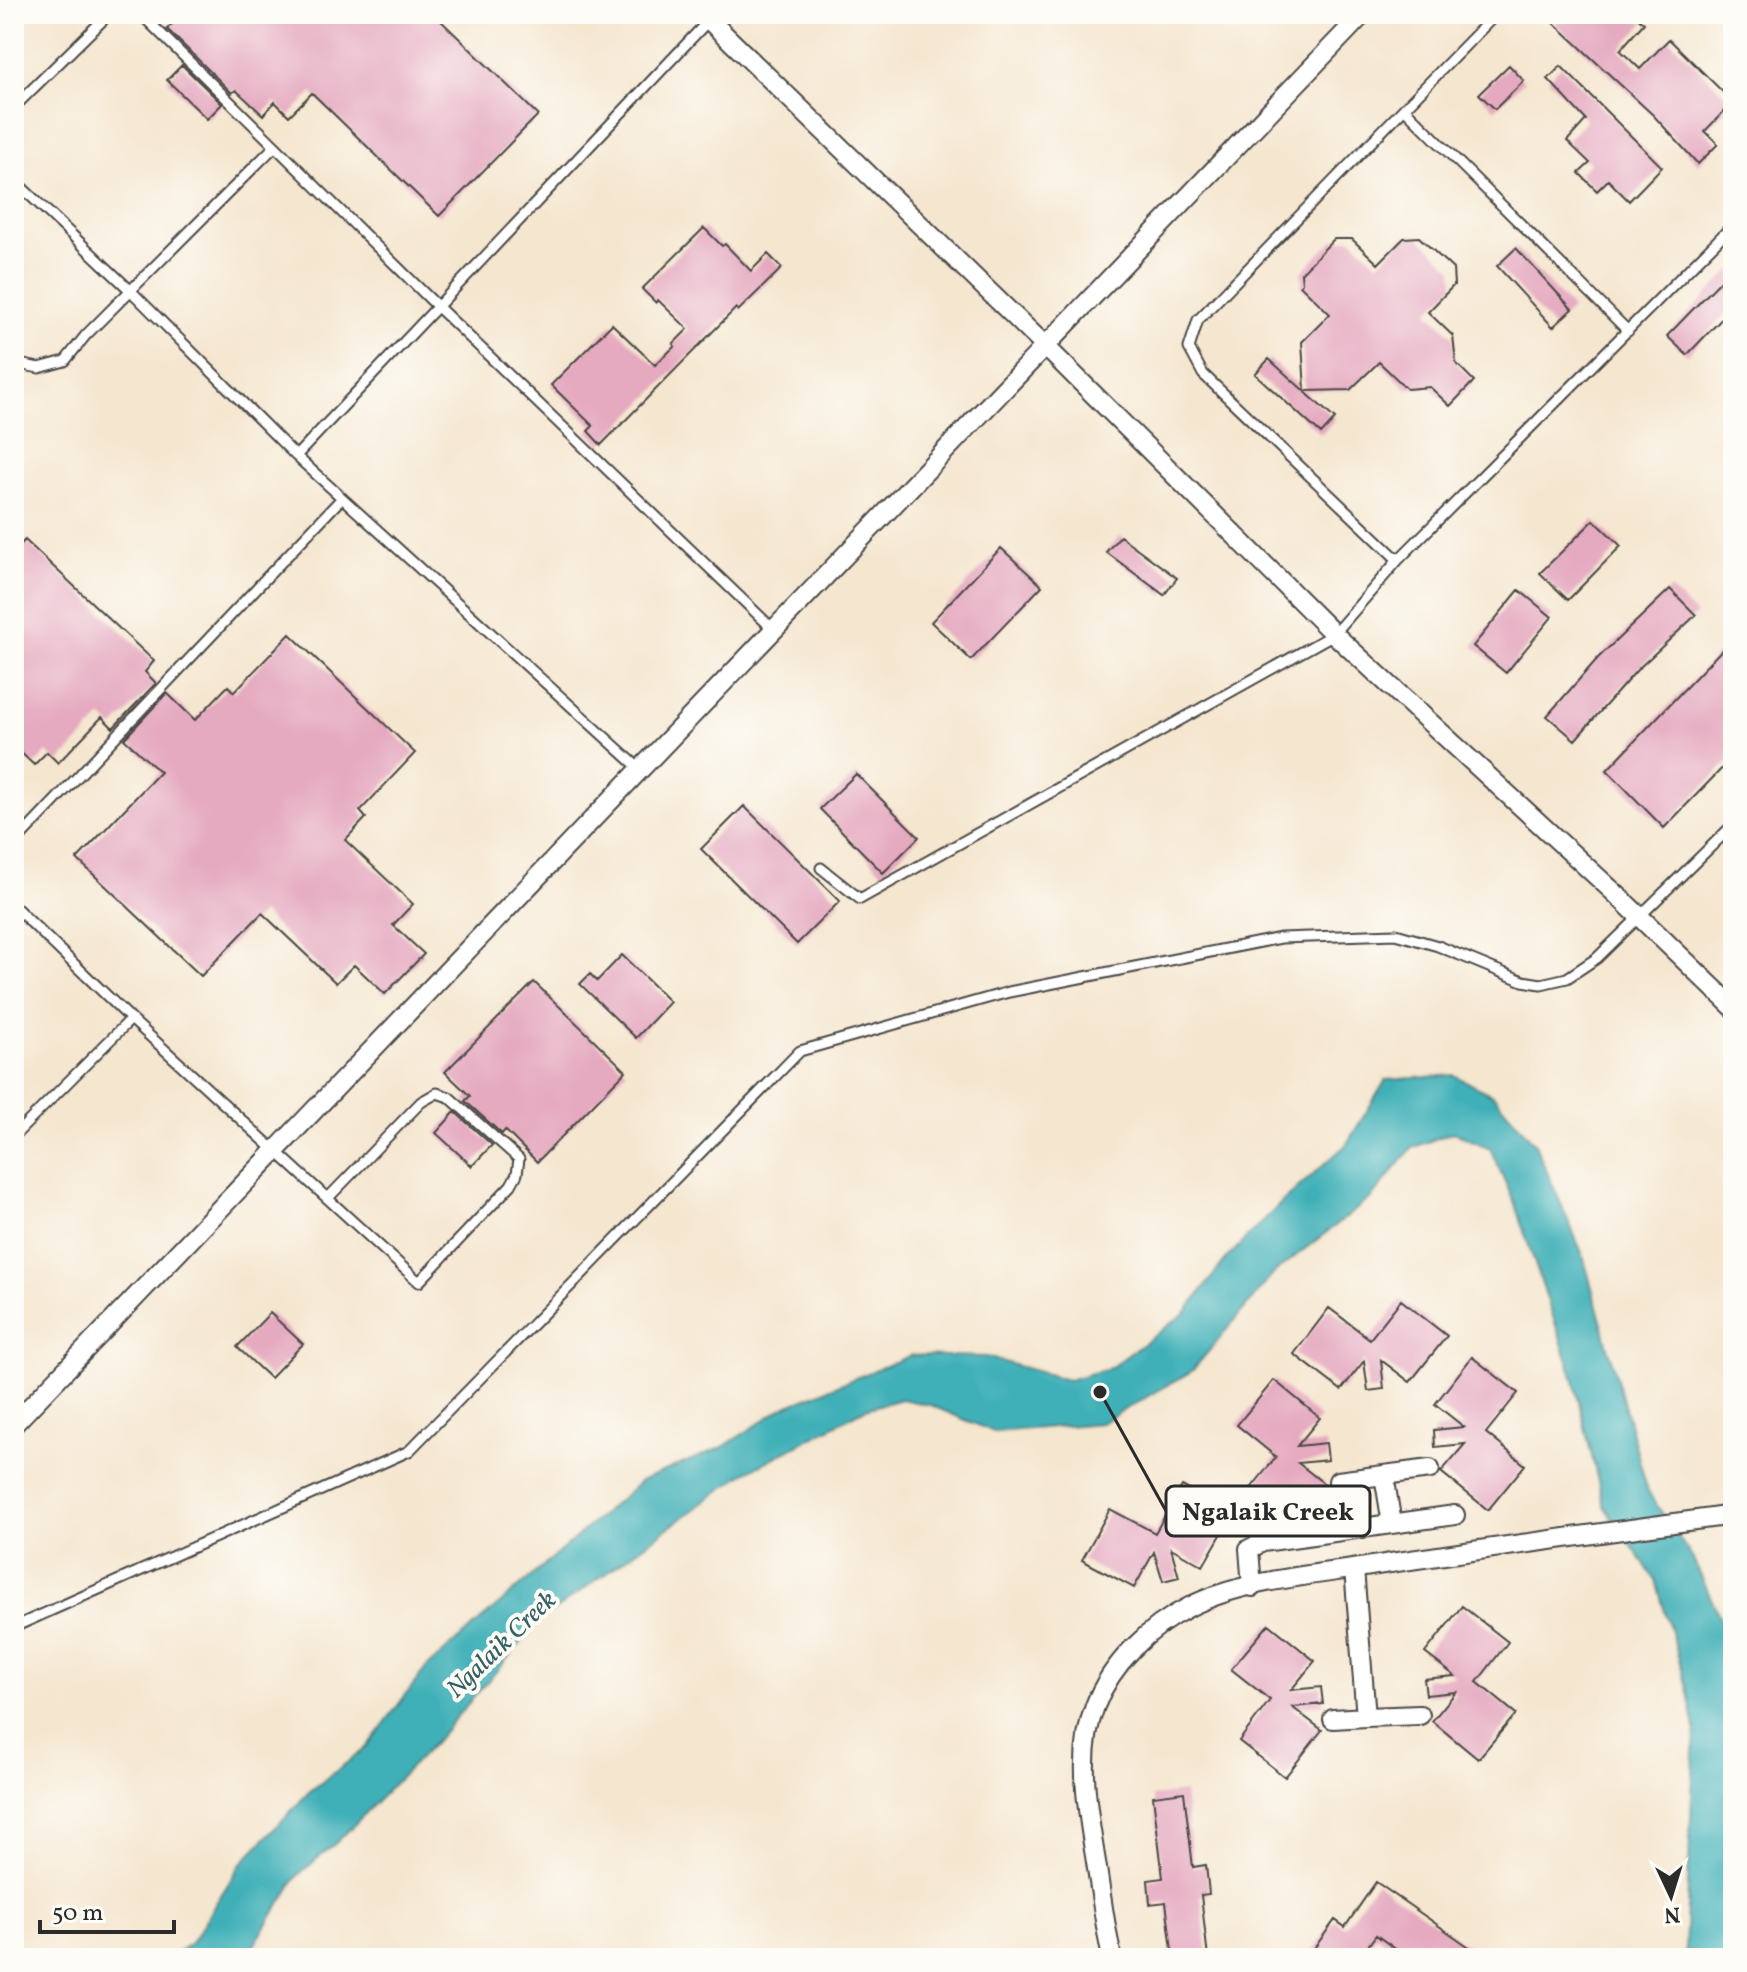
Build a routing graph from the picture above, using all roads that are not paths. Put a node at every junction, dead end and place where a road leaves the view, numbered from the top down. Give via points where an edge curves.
1 (109, 14) edge
2 (141, 14) edge
3 (1363, 14) edge
4 (1496, 14) edge
5 (706, 17) edge
6 (14, 107) edge
7 (1404, 108) junction
8 (274, 147) junction
9 (14, 180) edge
10 (1733, 225) edge
11 (131, 291) junction
12 (437, 306) junction
13 (1628, 331) junction
14 (1045, 346) junction
15 (14, 363) edge
16 (296, 456) junction
17 (341, 499) junction
18 (1398, 560) junction
19 (774, 630) junction
20 (1334, 634) junction
21 (640, 769) junction
22 (1733, 825) edge
23 (14, 844) edge
24 (821, 868) dead end
25 (14, 906) edge
26 (1639, 917) junction
27 (1733, 1007) edge
28 (131, 1019) junction
29 (14, 1136) edge
30 (276, 1150) junction
31 (328, 1198) junction
32 (14, 1424) edge
33 (1430, 1469) dead end
34 (1384, 1475) junction
35 (1338, 1481) dead end
36 (1455, 1515) dead end
37 (1733, 1515) edge
38 (1392, 1524) junction
39 (1354, 1569) junction
40 (1252, 1587) junction
41 (14, 1627) edge
42 (1420, 1715) dead end
43 (1366, 1717) junction
44 (1333, 1719) dead end
45 (1112, 1958) edge

1 - 6 lane
2 - 8 lane
3 - 14 street
4 - 7 lane
5 - 12 lane
5 - 14 street
7 - 13 lane
7 - 18 lane via 1198,320 1189,348 1203,374
8 - 11 lane
8 - 12 lane
9 - 11 lane
10 - 13 lane
11 - 15 lane via 65,361 39,368
11 - 16 lane
12 - 16 lane
12 - 19 lane
13 - 18 lane
14 - 19 street
14 - 20 street
16 - 17 lane
17 - 21 lane
17 - 23 lane
18 - 20 lane
19 - 21 street
20 - 24 lane via 860,899
20 - 26 street
21 - 30 street
22 - 26 lane
25 - 28 lane
26 - 27 street
26 - 41 lane via 1597,958 1567,978 1541,984 1396,934 1281,938 1009,992 800,1051 409,1451
28 - 29 lane
28 - 30 lane
30 - 31 lane
30 - 32 street
31 - 31 lane via 421,1102 437,1093 449,1097 519,1159 511,1185 419,1282
33 - 34 street
34 - 35 street
34 - 38 street
36 - 38 street
37 - 39 street
38 - 40 street via 1251,1545
39 - 40 street
39 - 43 street
40 - 45 street via 1191,1606 1164,1622 1110,1674 1094,1708 1086,1743 1085,1790
42 - 43 street
43 - 44 street

